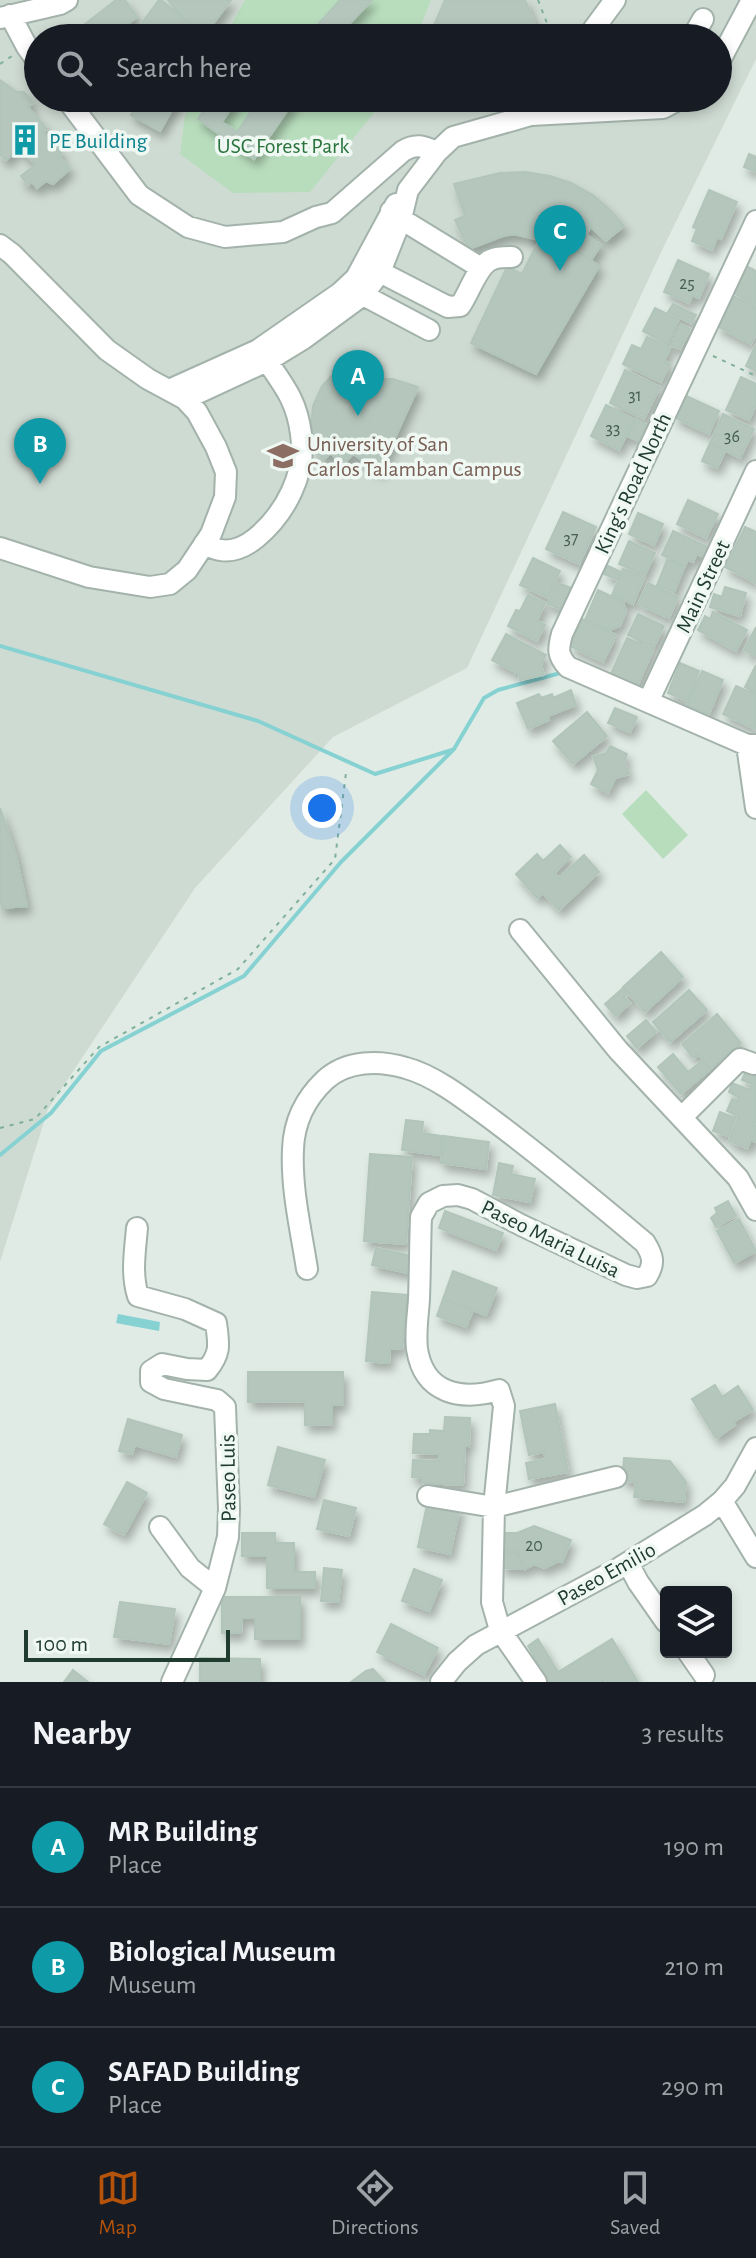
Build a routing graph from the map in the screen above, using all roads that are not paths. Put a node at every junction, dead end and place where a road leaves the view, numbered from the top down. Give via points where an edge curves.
1 (67, 0) edge
2 (615, 0) edge
3 (752, 0) edge
4 (5, 17) edge
5 (703, 19) dead end
6 (597, 24) edge
7 (700, 24) edge
8 (732, 38) edge
9 (24, 43) edge
10 (77, 112) edge
11 (536, 112) edge
12 (437, 152) junction
13 (396, 215) junction
14 (756, 221) edge
15 (0, 245) edge
16 (512, 257) dead end
17 (481, 268) junction
18 (380, 272) junction
19 (363, 295) junction
20 (429, 330) dead end
21 (267, 361) junction
22 (177, 395) junction
23 (756, 471) edge
24 (204, 544) junction
25 (0, 548) edge
26 (648, 702) junction
27 (752, 745) edge
28 (756, 808) edge
29 (520, 930) dead end
30 (754, 1064) edge
31 (682, 1117) junction
32 (756, 1166) edge
33 (738, 1178) junction
34 (756, 1210) edge
35 (137, 1228) dead end
36 (307, 1269) dead end
37 (756, 1448) edge
38 (616, 1477) dead end
39 (428, 1496) dead end
40 (722, 1501) junction
41 (494, 1507) junction
42 (160, 1527) dead end
43 (756, 1557) edge
44 (628, 1563) junction
45 (215, 1588) junction
46 (660, 1613) edge
47 (500, 1630) junction
48 (692, 1658) edge
49 (704, 1675) dead end
50 (172, 1682) edge
51 (441, 1682) edge
52 (536, 1682) edge

1 - 4 street
2 - 6 street
3 - 8 street
4 - 9 street
5 - 7 street
10 - 12 street via 139,195 188,227 225,237 283,232 332,213 413,145
11 - 12 street via 453,137
12 - 13 street
13 - 17 street
13 - 18 street
13 - 22 street via 356,278 340,293 258,350
14 - 26 street, King's Road North via 557,649 568,667
15 - 22 street via 107,350
16 - 17 street via 493,258
17 - 18 street via 465,300 454,308
18 - 19 street
19 - 20 street
19 - 21 street
21 - 22 street
21 - 24 street via 294,400 302,462 273,523 245,546 222,551
22 - 24 street via 197,412 226,472 225,497
23 - 26 street, Main Street
24 - 25 street via 170,584 150,587 89,577
26 - 27 street
27 - 28 street
29 - 31 street via 618,1050
30 - 31 street via 740,1059
31 - 33 street
32 - 33 street
33 - 34 street
35 - 45 street, Paseo Luis via 138,1296 216,1323 217,1358 207,1370 162,1364 151,1371 151,1382 217,1400 225,1407 228,1537
36 - 41 street, Paseo Maria Luisa via 293,1178 300,1111 332,1074 356,1064 408,1068 460,1096 645,1243 654,1266 647,1276 637,1278 472,1199 443,1196 429,1203 421,1217 417,1349 434,1384 452,1393 473,1396 499,1390 504,1406
37 - 40 street, Paseo Emilio
38 - 41 street
39 - 41 street
40 - 43 street
40 - 44 street, Paseo Emilio
41 - 47 street, Paseo Maria Luisa via 492,1602
42 - 45 street via 190,1568
44 - 46 street
44 - 47 street, Paseo Emilio
45 - 50 street, Paseo Luis
47 - 51 street, Paseo Emilio via 476,1645
47 - 52 street
48 - 49 street

